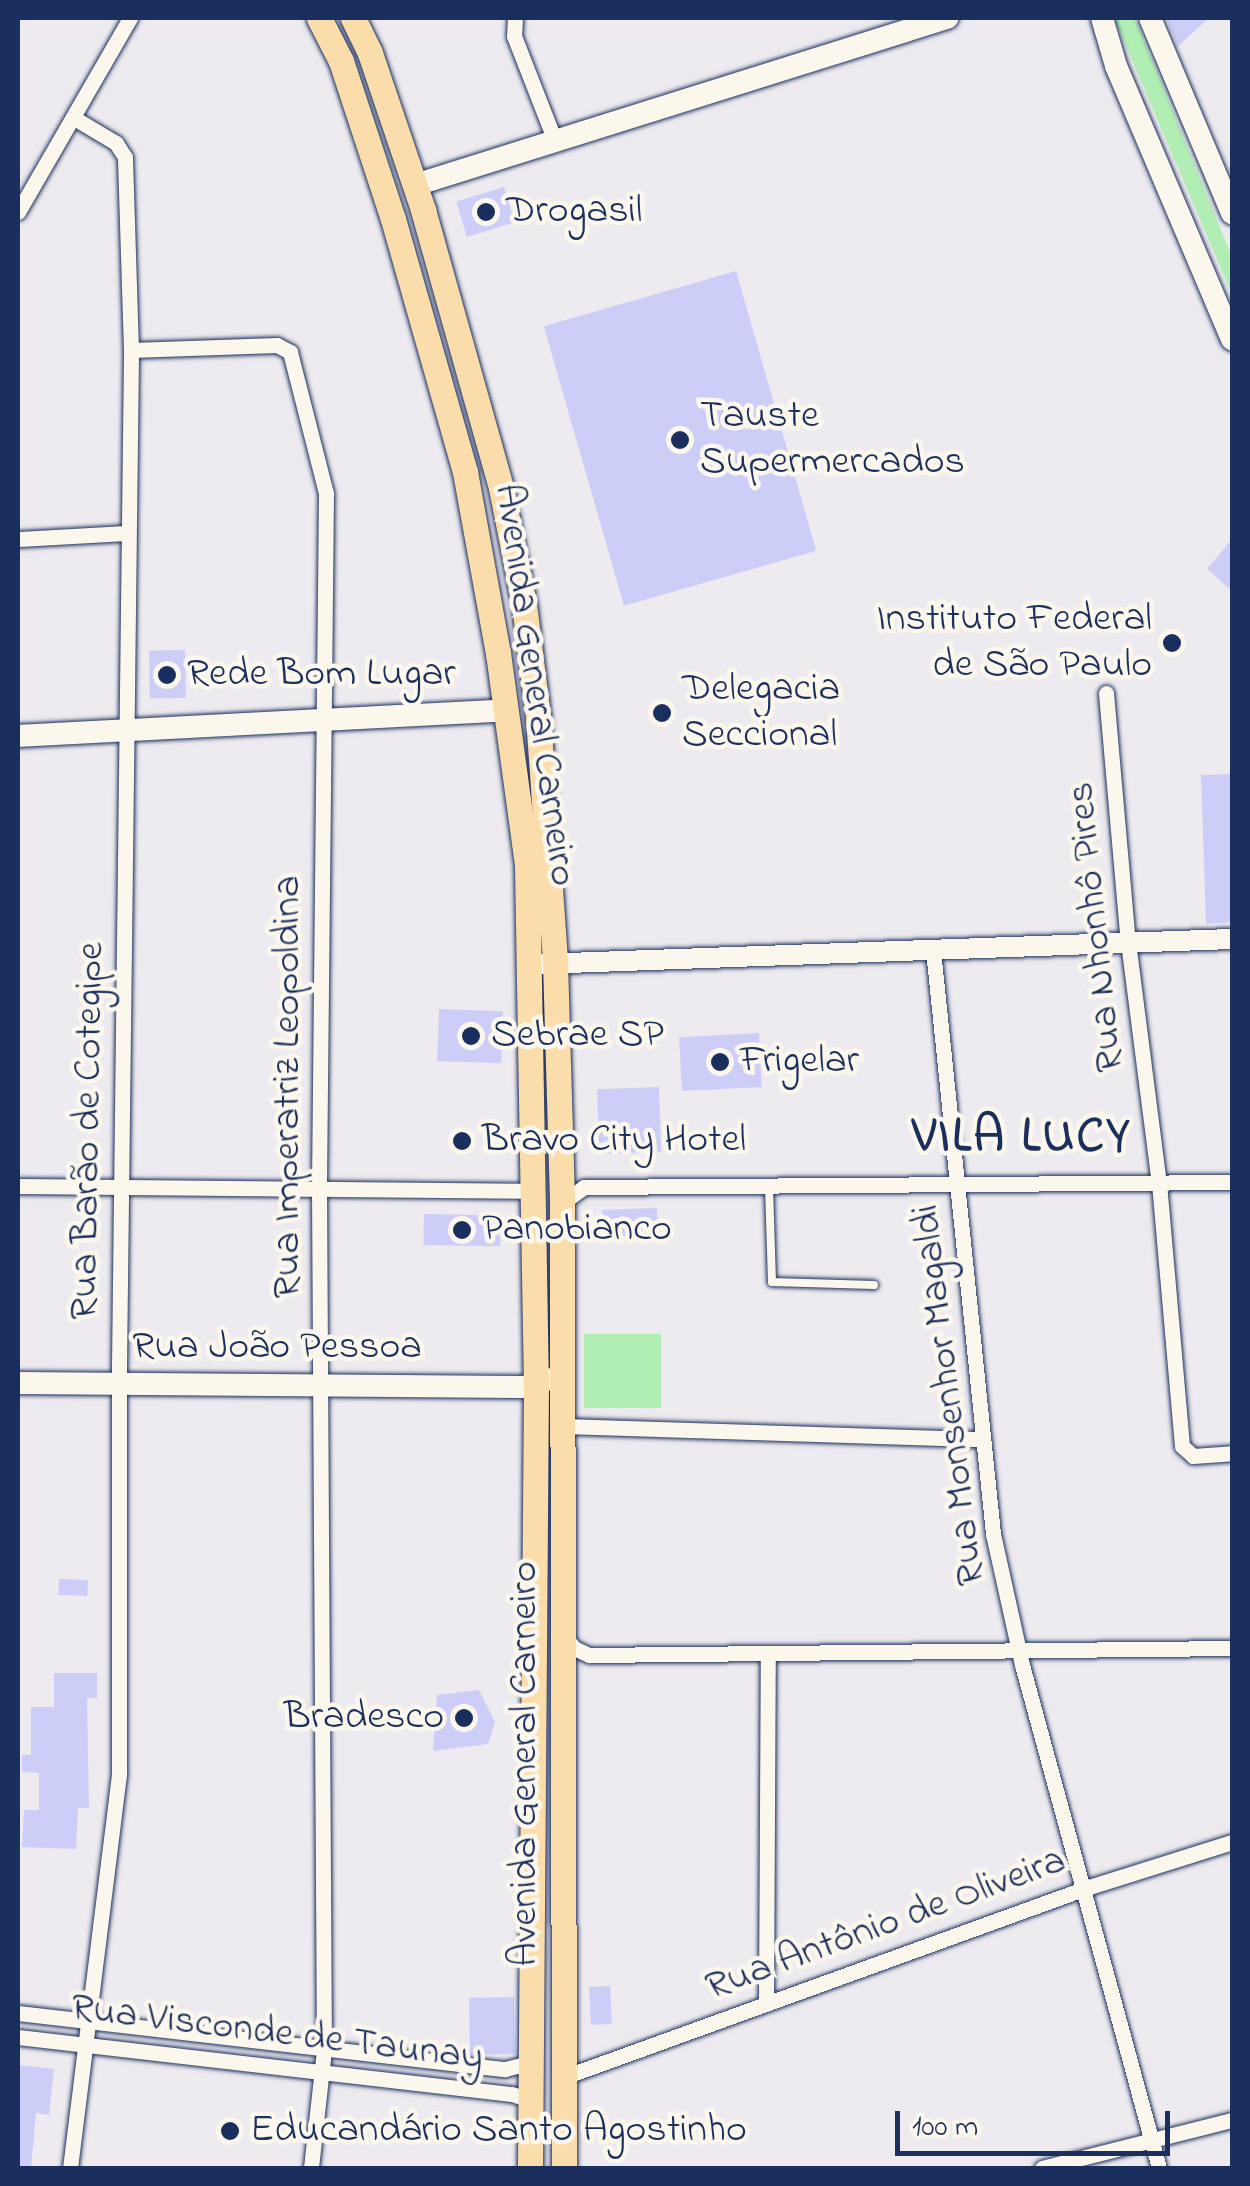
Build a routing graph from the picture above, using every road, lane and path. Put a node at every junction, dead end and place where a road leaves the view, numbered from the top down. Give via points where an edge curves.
1 (130, 18) edge
2 (319, 18) edge
3 (353, 18) edge
4 (515, 18) edge
5 (947, 18) edge
6 (1102, 18) edge
7 (1150, 18) edge
8 (342, 61) junction
9 (74, 118) junction
10 (555, 141) junction
11 (415, 185) junction
12 (18, 212) edge
13 (1232, 214) edge
14 (1232, 338) edge
15 (130, 350) junction
16 (127, 534) junction
17 (18, 539) edge
18 (1106, 693) dead end
19 (506, 710) junction
20 (325, 720) junction
21 (126, 730) junction
22 (18, 736) edge
23 (1232, 939) edge
24 (1128, 942) junction
25 (933, 950) junction
26 (543, 964) junction
27 (1232, 1182) edge
28 (1159, 1183) junction
29 (18, 1186) edge
30 (120, 1186) junction
31 (319, 1186) junction
32 (957, 1186) junction
33 (769, 1187) junction
34 (535, 1191) junction
35 (562, 1203) junction
36 (874, 1285) dead end
37 (563, 1360) junction
38 (18, 1384) edge
39 (118, 1384) junction
40 (320, 1386) junction
41 (536, 1386) junction
42 (563, 1426) junction
43 (982, 1439) junction
44 (1232, 1453) edge
45 (564, 1636) junction
46 (1231, 1649) edge
47 (1019, 1652) junction
48 (768, 1655) junction
49 (1232, 1667) edge
50 (1232, 1842) edge
51 (1086, 1888) junction
52 (766, 2002) junction
53 (18, 2013) edge
54 (88, 2022) junction
55 (18, 2037) edge
56 (85, 2045) junction
57 (324, 2050) junction
58 (529, 2063) junction
59 (323, 2075) junction
60 (564, 2077) junction
61 (529, 2100) junction
62 (1232, 2120) edge
63 (1151, 2140) junction
64 (70, 2168) edge
65 (311, 2168) edge
66 (530, 2168) edge
67 (564, 2168) edge
68 (1042, 2168) edge
69 (1158, 2168) edge

1 - 9 street
2 - 8 main road, Avenida General Carneiro
3 - 11 main road, Avenida General Carneiro
4 - 10 street via 514,36
5 - 10 main road
6 - 14 main road via 1116,66
7 - 13 main road
8 - 11 main road via 397,185
8 - 19 main road, Avenida General Carneiro via 465,472
9 - 12 street
9 - 15 street, Rua Barão de Cotegipe via 116,143 125,157
10 - 11 main road
11 - 26 main road, Avenida General Carneiro via 501,488 524,604 538,717
15 - 16 street, Rua Barão de Cotegipe
15 - 20 street, Rua Imperatriz Leopoldina via 277,345 290,352 326,494
16 - 17 street
16 - 21 street, Rua Barão de Cotegipe
18 - 24 street, Rua Nhonhô Pires
19 - 20 main road
19 - 26 main road, Avenida General Carneiro
20 - 21 main road
20 - 31 street, Rua Imperatriz Leopoldina
21 - 22 main road
21 - 30 street, Rua Barão de Cotegipe
23 - 24 street
24 - 25 street
24 - 28 street, Rua Nhonhô Pires
25 - 26 street
25 - 32 street, Rua Monsenhor Magaldi
26 - 34 main road, Avenida General Carneiro
26 - 35 main road, Avenida General Carneiro
27 - 28 street
28 - 32 street
28 - 44 street, Rua Nhonhô Pires via 1185,1452
29 - 30 street
30 - 31 street
30 - 39 street, Rua Barão de Cotegipe
31 - 34 street
31 - 40 street, Rua Imperatriz Leopoldina
32 - 33 street
32 - 43 street, Rua Monsenhor Magaldi
33 - 35 street via 584,1187
33 - 36 lane via 772,1282
34 - 41 main road, Avenida General Carneiro
35 - 37 main road, Avenida General Carneiro
37 - 41 main road
37 - 42 main road, Avenida General Carneiro
38 - 39 main road, Rua João Pessoa
39 - 40 main road, Rua João Pessoa
39 - 54 street, Rua Barão de Cotegipe via 119,1774
40 - 41 main road, Rua João Pessoa
40 - 57 street, Rua Imperatriz Leopoldina
41 - 58 main road, Avenida General Carneiro
42 - 43 street
42 - 45 main road, Avenida General Carneiro
43 - 47 street, Rua Monsenhor Magaldi via 993,1534
45 - 48 street via 589,1654
45 - 60 main road, Avenida General Carneiro
46 - 47 street
46 - 49 street
47 - 48 street
47 - 51 street, Rua Monsenhor Magaldi
48 - 52 street
50 - 51 street, Rua Antônio de Oliveira
51 - 52 street, Rua Antônio de Oliveira
51 - 63 street, Rua Monsenhor Magaldi
52 - 60 street, Rua Antônio de Oliveira
53 - 54 street, Rua Visconde de Taunay
54 - 56 street, Rua Barão de Cotegipe
54 - 57 street, Rua Visconde de Taunay
55 - 56 street, Rua Visconde de Taunay
56 - 59 street, Rua Visconde de Taunay
56 - 64 street, Rua Barão de Cotegipe
57 - 58 street, Rua Visconde de Taunay via 505,2069
57 - 59 street, Rua Imperatriz Leopoldina
58 - 61 main road, Avenida General Carneiro
59 - 61 street, Rua Visconde de Taunay
59 - 65 street, Rua Imperatriz Leopoldina
60 - 67 main road, Avenida General Carneiro
61 - 66 main road, Avenida General Carneiro
62 - 63 street
63 - 68 street
63 - 69 street, Rua Monsenhor Magaldi

